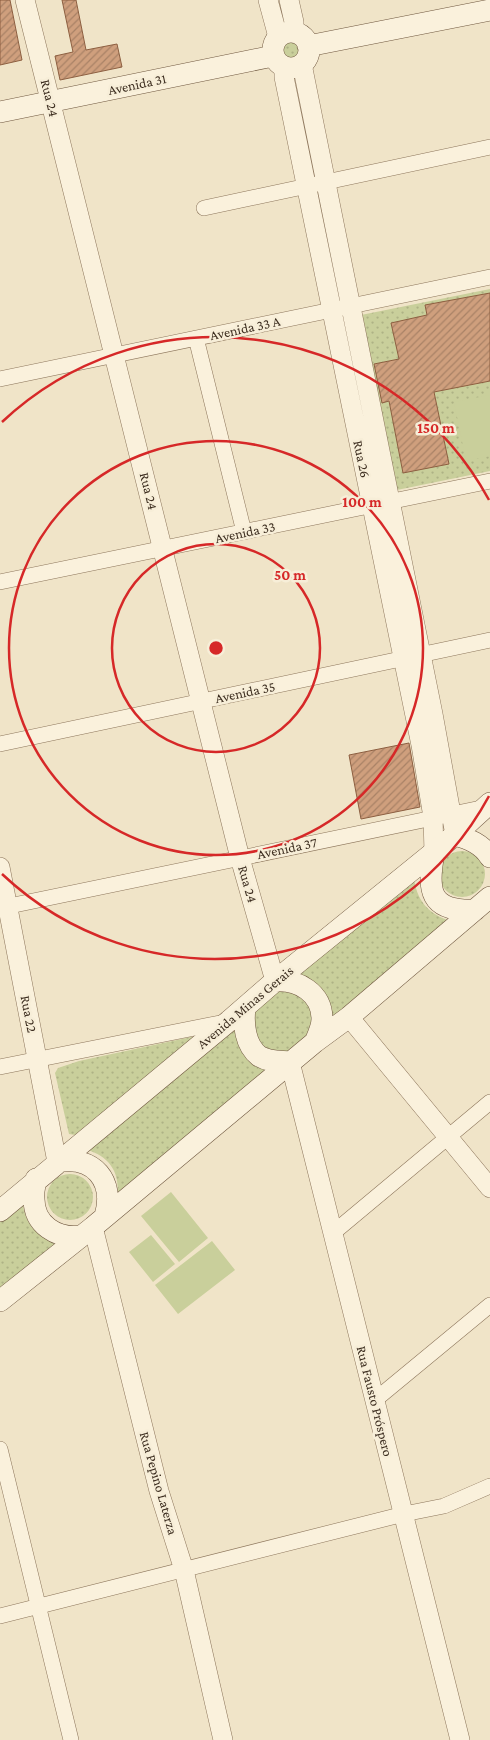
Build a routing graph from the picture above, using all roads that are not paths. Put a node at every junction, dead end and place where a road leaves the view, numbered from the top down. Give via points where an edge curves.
1 (25, 0) edge
2 (268, 0) edge
3 (289, 0) edge
4 (490, 10) edge
5 (290, 50) junction
6 (50, 101) junction
7 (0, 112) edge
8 (490, 147) edge
9 (326, 182) junction
10 (306, 186) junction
11 (204, 208) dead end
12 (490, 277) edge
13 (351, 306) junction
14 (332, 310) junction
15 (196, 338) junction
16 (115, 355) junction
17 (0, 379) edge
18 (370, 401) junction
19 (351, 405) junction
20 (490, 481) edge
21 (381, 504) junction
22 (244, 532) junction
23 (163, 549) junction
24 (0, 582) edge
25 (490, 640) edge
26 (412, 657) junction
27 (201, 701) junction
28 (429, 743) junction
29 (0, 744) edge
30 (488, 805) edge
31 (452, 813) junction
32 (433, 817) junction
33 (455, 836) junction
34 (434, 853) junction
35 (490, 857) edge
36 (240, 858) junction
37 (0, 867) edge
38 (482, 904) edge
39 (4, 907) edge
40 (275, 981) junction
41 (237, 1014) junction
42 (348, 1017) junction
43 (315, 1042) junction
44 (38, 1060) junction
45 (290, 1062) junction
46 (0, 1067) edge
47 (490, 1102) edge
48 (448, 1137) junction
49 (57, 1162) junction
50 (36, 1179) junction
51 (490, 1188) edge
52 (0, 1211) edge
53 (93, 1226) junction
54 (333, 1233) junction
55 (0, 1301) edge
56 (490, 1305) edge
57 (375, 1400) junction
58 (0, 1449) edge
59 (490, 1486) edge
60 (404, 1514) junction
61 (184, 1570) junction
62 (39, 1607) junction
63 (0, 1616) edge
64 (71, 1740) edge
65 (222, 1740) edge
66 (460, 1740) edge

1 - 6 street, Rua 24
2 - 5 street, Rua 26
3 - 5 street, Rua 26 via 294,22
4 - 5 main road, Avenida 31
5 - 6 main road, Avenida 31
5 - 9 street, Rua 26 via 303,69
5 - 10 street, Rua 26 via 284,77
6 - 7 main road, Avenida 31
6 - 16 street, Rua 24
8 - 9 street
9 - 10 street
9 - 13 street, Rua 26
10 - 11 street
10 - 14 street, Rua 26
12 - 13 street, Avenida 33 A
13 - 14 street, Avenida 33 A
13 - 18 street, Rua 26
14 - 15 street, Avenida 33 A
14 - 19 street, Rua 26
15 - 16 street, Avenida 33 A
15 - 22 street
16 - 17 street, Avenida 33 A
16 - 23 street, Rua 24
18 - 19 street
18 - 21 street, Rua 26
19 - 21 street, Rua 26
20 - 21 street, Avenida 33
21 - 22 street, Avenida 33
21 - 26 street, Rua 26
22 - 23 street, Avenida 33
23 - 24 street, Avenida 33
23 - 27 street, Rua 24
25 - 26 street, Avenida 35
26 - 27 street, Avenida 35
26 - 28 street, Rua 26
27 - 29 street, Avenida 35
27 - 36 street, Rua 24
28 - 31 street, Rua 26
28 - 32 street, Rua 26
30 - 31 street, Avenida 37
30 - 33 main road, Avenida Minas Gerais
31 - 32 street, Avenida 37
31 - 33 street, Rua 26
32 - 34 street, Rua 26
32 - 36 street, Avenida 37
33 - 34 main road, Avenida Minas Gerais
33 - 35 main road via 480,845
34 - 38 main road via 430,873 434,897 460,911
34 - 40 main road, Avenida Minas Gerais
36 - 39 street, Avenida 37
36 - 40 street, Rua 24
37 - 39 street, Rua 22
38 - 42 main road
39 - 44 street, Rua 22
40 - 41 main road, Avenida Minas Gerais
40 - 43 main road via 298,983 315,997 322,1019
41 - 44 street
41 - 45 main road via 244,1021 246,1034 260,1056 272,1061
41 - 49 main road, Avenida Minas Gerais
42 - 43 main road
42 - 48 street
43 - 45 main road
44 - 46 street
44 - 49 street, Rua 22
45 - 53 main road
45 - 54 street, Rua Fausto Próspero
47 - 48 street
48 - 51 street
48 - 54 street
49 - 50 main road, Avenida Minas Gerais
49 - 53 main road via 79,1161 100,1174 108,1198
50 - 52 main road, Avenida Minas Gerais
50 - 53 main road via 34,1206 41,1222 55,1233 72,1237
53 - 55 main road
53 - 61 street, Rua Pepino Laterza via 159,1491
54 - 57 street, Rua Fausto Próspero
56 - 57 street
57 - 60 street, Rua Fausto Próspero
58 - 62 street
59 - 60 street via 444,1506
60 - 61 street
60 - 66 street, Rua Fausto Próspero
61 - 62 street
61 - 65 street, Rua Pepino Laterza
62 - 63 street
62 - 64 street

